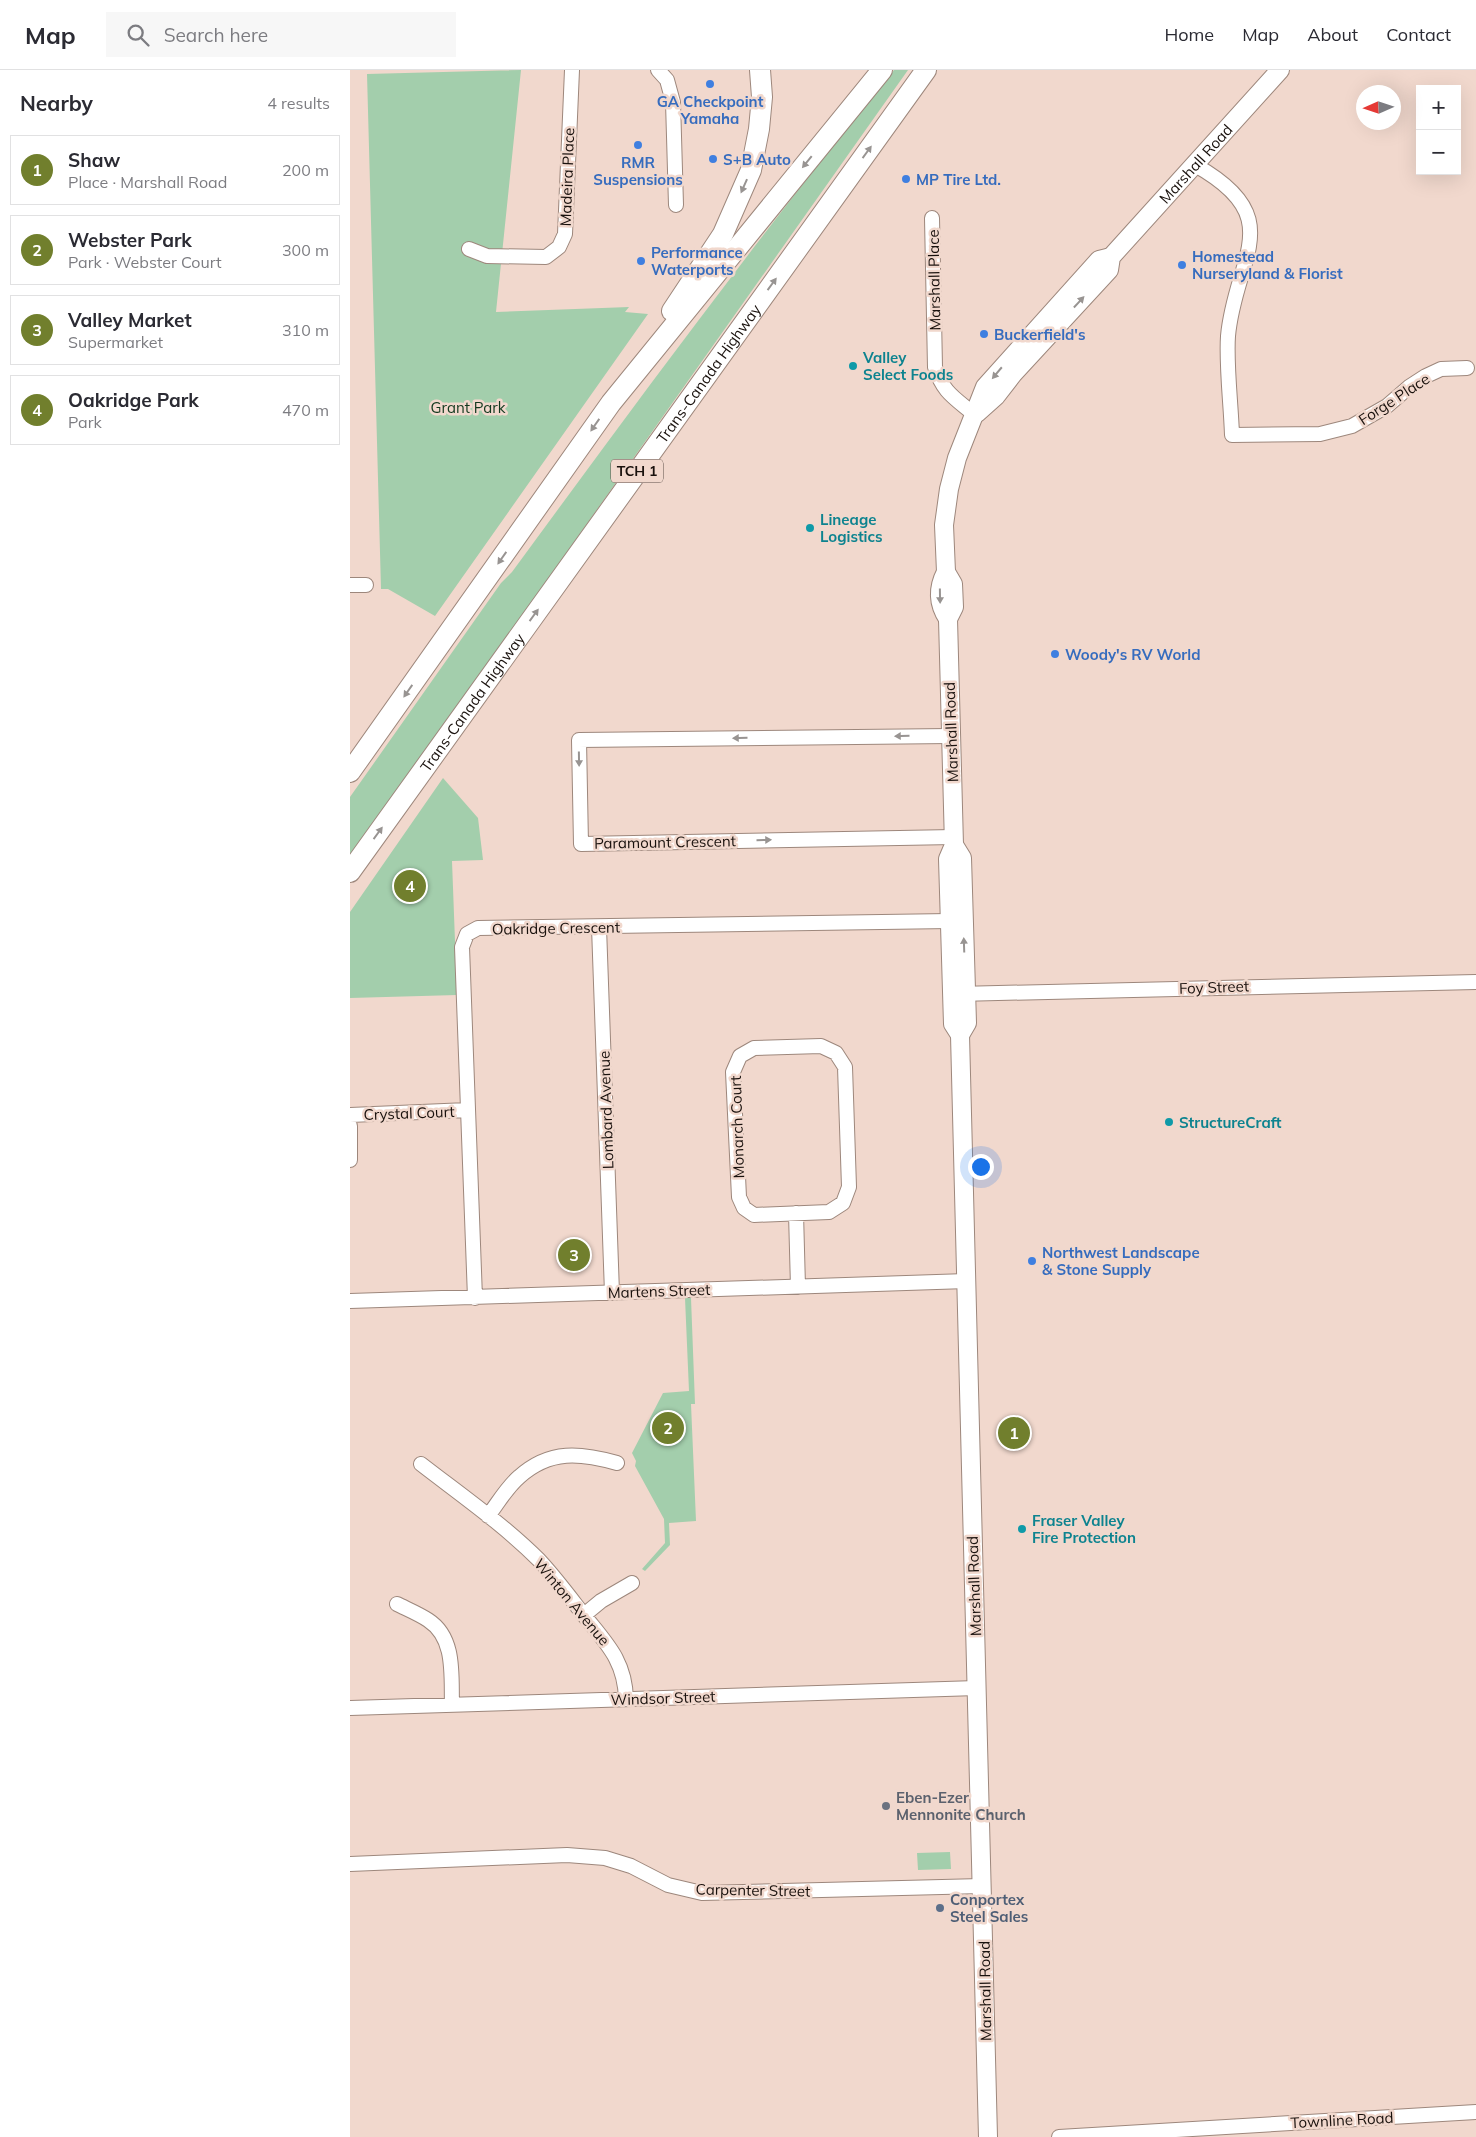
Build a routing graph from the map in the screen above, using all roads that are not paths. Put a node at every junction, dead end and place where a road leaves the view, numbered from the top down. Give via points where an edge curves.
1 (572, 70) edge
2 (658, 70) edge
3 (760, 70) edge
4 (882, 70) edge
5 (926, 70) edge
6 (1280, 70) edge
7 (1194, 165) junction
8 (676, 205) dead end
9 (932, 218) dead end
10 (469, 249) dead end
11 (1111, 257) junction
12 (1053, 311) junction
13 (1467, 368) dead end
14 (1013, 374) junction
15 (611, 403) junction
16 (975, 415) junction
17 (350, 585) edge
18 (366, 585) dead end
19 (951, 736) junction
20 (350, 772) edge
21 (954, 841) junction
22 (350, 872) edge
23 (950, 922) junction
24 (599, 927) junction
25 (1476, 982) edge
26 (959, 994) junction
27 (468, 1110) junction
28 (350, 1115) edge
29 (350, 1126) edge
30 (350, 1160) edge
31 (796, 1213) junction
32 (967, 1281) junction
33 (798, 1287) junction
34 (612, 1293) junction
35 (475, 1298) junction
36 (350, 1302) edge
37 (617, 1463) dead end
38 (421, 1464) dead end
39 (488, 1516) junction
40 (632, 1583) dead end
41 (397, 1604) dead end
42 (584, 1615) junction
43 (977, 1688) junction
44 (626, 1700) junction
45 (452, 1705) junction
46 (350, 1708) edge
47 (350, 1864) edge
48 (982, 1886) junction
49 (1476, 2112) edge
50 (988, 2137) edge
51 (1059, 2137) edge

1 - 10 street, Madeira Place via 565,234 559,247 546,257 487,256
2 - 8 street via 667,80 672,102
3 -> 15 highway via 759,129 747,179 722,234
4 -> 15 highway
22 -> 5 highway, Trans-Canada Highway / TCH 1
6 - 7 main road, Marshall Road
7 - 11 main road, Marshall Road
7 - 13 street, Forge Place via 1215,177 1238,198 1248,215 1251,236 1228,337 1232,435 1320,434 1352,426 1387,406 1426,376 1441,369
9 - 16 street, Marshall Place via 935,367 948,392
11 - 12 main road, Marshall Road via 1100,260
14 -> 11 main road, Marshall Road via 1109,270
12 - 14 main road via 1056,317 1035,340
12 -> 16 main road, Marshall Road via 985,387
14 - 16 main road, Marshall Road
15 -> 20 highway
16 - 19 main road, Marshall Road via 956,458 944,525 946,572 940,585 940,608 948,620
17 - 18 street
19 - 21 main road, Marshall Road
19 -> 21 street, Paramount Crescent via 579,740 581,844
21 - 23 main road, Marshall Road via 948,858
26 -> 21 main road, Marshall Road via 962,858
23 - 24 street, Oakridge Crescent
23 - 26 main road, Marshall Road
24 - 27 street, Oakridge Crescent via 478,928 467,934 462,947
24 - 34 street, Lombard Avenue
25 - 26 street, Foy Street
26 - 32 main road, Marshall Road via 953,1024 960,1035
27 - 28 street, Crystal Court
27 - 35 street, Oakridge Crescent
29 - 30 street, Crystal Court
31 - 31 street, Monarch Court via 829,1212 843,1203 849,1188 845,1067 836,1053 821,1046 754,1048 740,1056 733,1072 739,1197 744,1208 754,1214
31 - 33 street
32 - 33 street, Martens Street
32 - 43 main road, Marshall Road
33 - 34 street, Martens Street
34 - 35 street, Martens Street
35 - 36 street, Martens Street
37 - 39 street via 589,1455 554,1456 534,1465 518,1478
38 - 39 street, Winton Avenue
39 - 42 street, Winton Avenue via 538,1560
40 - 42 street
41 - 45 street via 429,1620 446,1640 450,1650
42 - 44 street, Winton Avenue via 614,1652 624,1674
43 - 44 street, Windsor Street
43 - 48 main road, Marshall Road
44 - 45 street, Windsor Street
45 - 46 street, Windsor Street
47 - 48 street, Carpenter Street via 567,1854 606,1858 631,1866 668,1885 702,1893
48 - 50 main road, Marshall Road
49 - 51 street, Townline Road

